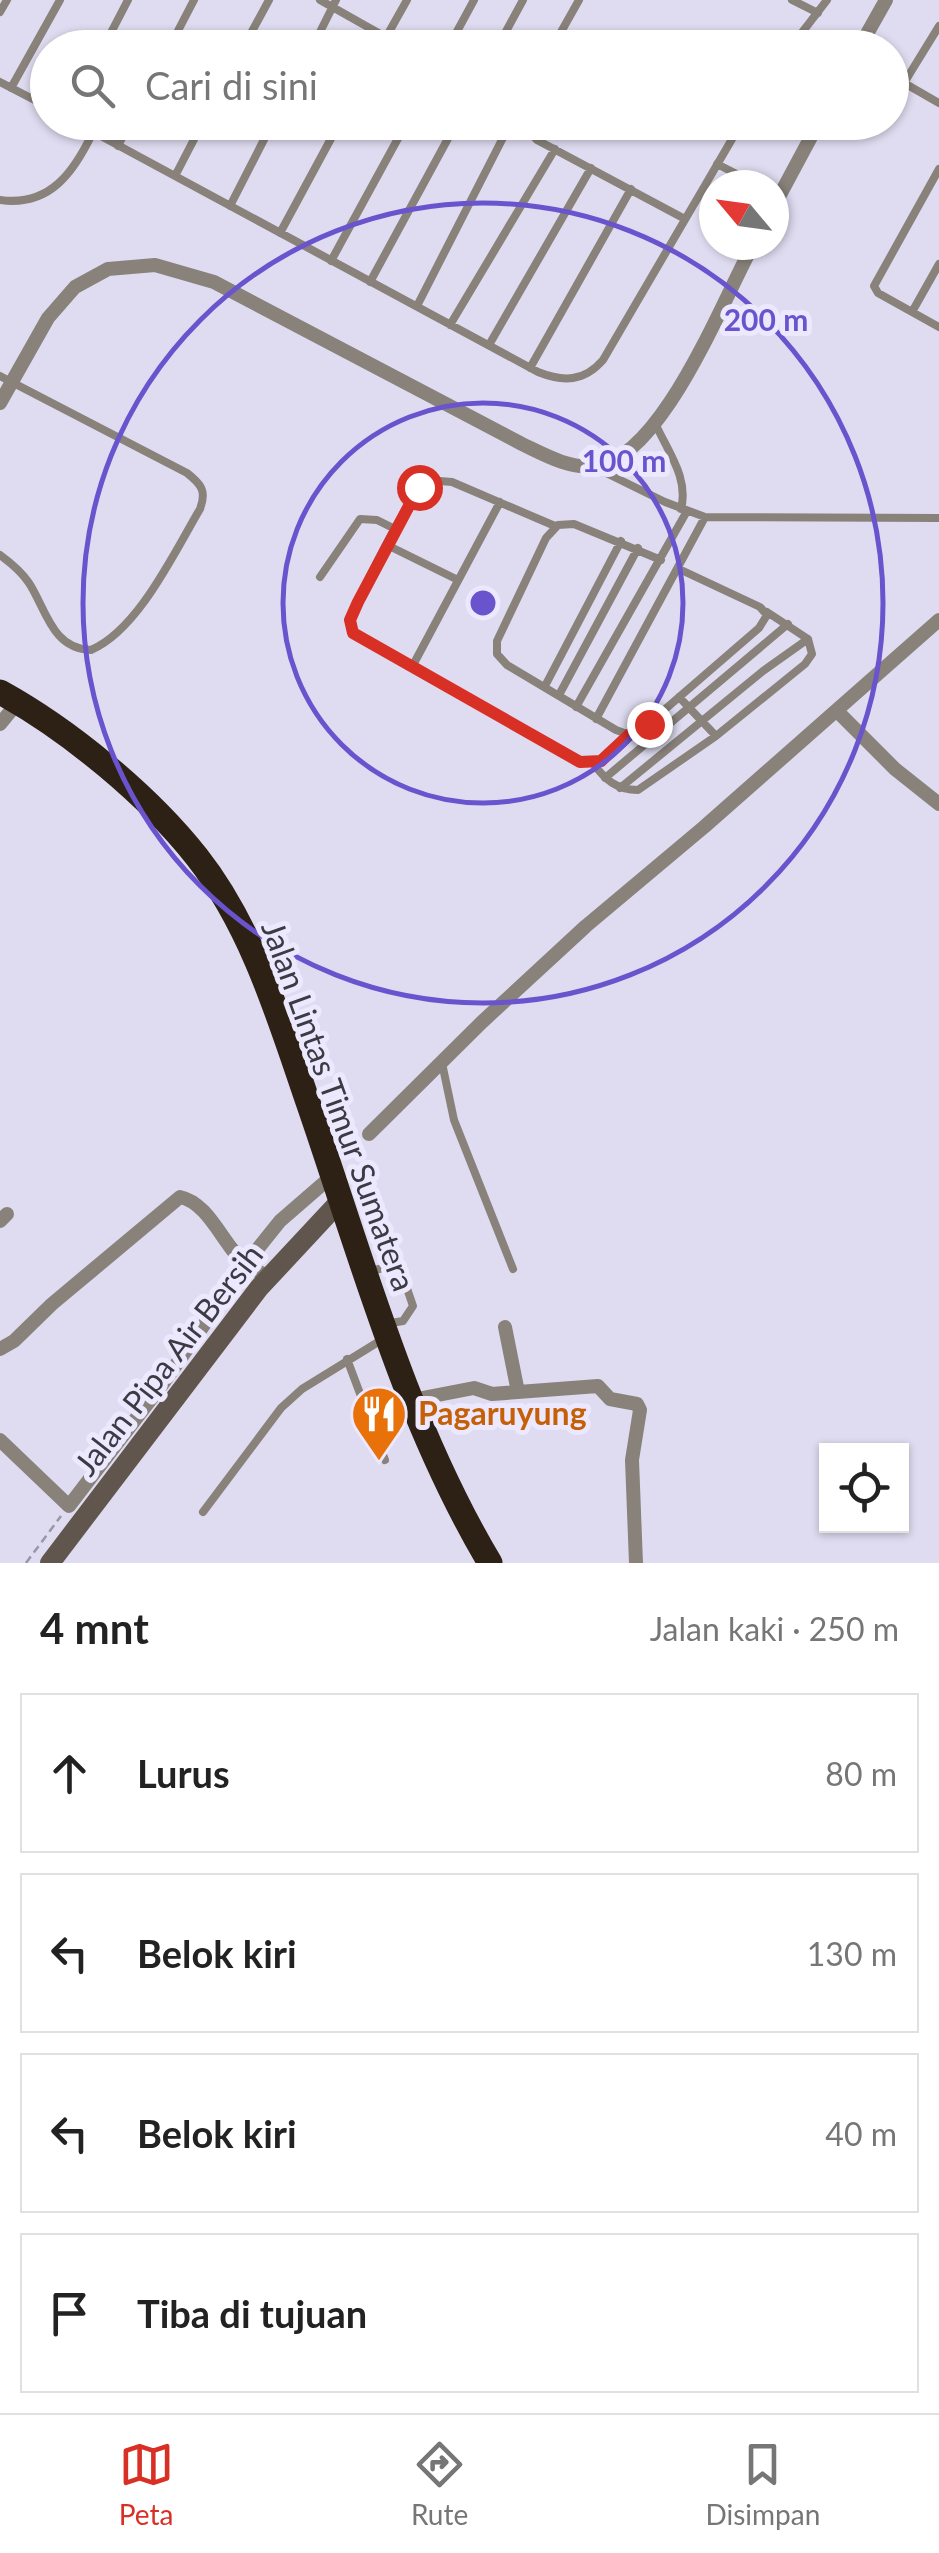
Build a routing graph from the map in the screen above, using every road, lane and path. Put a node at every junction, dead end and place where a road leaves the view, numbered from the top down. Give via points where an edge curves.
1 (7, 0) edge
2 (60, 0) edge
3 (128, 0) edge
4 (194, 0) edge
5 (268, 0) edge
6 (320, 0) edge
7 (407, 0) edge
8 (474, 0) edge
9 (523, 0) edge
10 (579, 0) edge
11 (792, 0) edge
12 (827, 0) edge
13 (886, 0) edge
14 (335, 4) edge
15 (0, 12) edge
16 (818, 13) junction
17 (939, 26) edge
18 (43, 30) edge
19 (112, 30) edge
20 (178, 30) edge
21 (252, 30) edge
22 (321, 30) edge
23 (375, 30) edge
24 (390, 30) edge
25 (458, 30) edge
26 (507, 30) edge
27 (562, 30) edge
28 (804, 30) edge
29 (869, 30) edge
30 (30, 54) edge
31 (909, 75) edge
32 (0, 82) edge
33 (909, 86) edge
34 (11, 88) junction
35 (30, 98) edge
36 (939, 104) edge
37 (88, 140) edge
38 (107, 140) edge
39 (121, 140) edge
40 (193, 140) edge
41 (265, 140) edge
42 (330, 140) edge
43 (397, 140) edge
44 (447, 140) edge
45 (502, 140) edge
46 (540, 140) edge
47 (731, 140) edge
48 (809, 140) edge
49 (118, 146) junction
50 (555, 149) junction
51 (716, 164) junction
52 (591, 168) junction
53 (939, 169) edge
54 (728, 170) edge
55 (789, 175) edge
56 (174, 176) junction
57 (630, 189) junction
58 (0, 200) edge
59 (230, 206) junction
60 (684, 219) junction
61 (280, 233) junction
62 (744, 260) edge
63 (331, 261) junction
64 (939, 264) edge
65 (370, 282) junction
66 (416, 306) junction
67 (912, 312) junction
68 (450, 325) junction
69 (938, 325) edge
70 (488, 345) junction
71 (530, 368) junction
72 (6, 379) edge
73 (0, 403) edge
74 (656, 425) junction
75 (593, 467) junction
76 (500, 502) junction
77 (684, 510) junction
78 (705, 517) junction
79 (939, 518) edge
80 (555, 526) junction
81 (395, 529) junction
82 (621, 541) junction
83 (387, 545) junction
84 (638, 548) junction
85 (0, 554) edge
86 (661, 560) junction
87 (679, 569) junction
88 (320, 578) dead end
89 (458, 580) junction
90 (767, 612) junction
91 (939, 620) edge
92 (788, 624) junction
93 (808, 638) junction
94 (412, 667) junction
95 (545, 686) junction
96 (559, 695) junction
97 (9, 697) edge
98 (679, 698) junction
99 (576, 707) junction
100 (689, 708) junction
101 (837, 711) junction
102 (596, 720) junction
103 (702, 721) junction
104 (0, 724) edge
105 (630, 734) junction
106 (716, 736) junction
107 (593, 764) junction
108 (605, 778) junction
109 (620, 788) junction
110 (939, 804) edge
111 (442, 1063) junction
112 (370, 1134) dead end
113 (333, 1175) junction
114 (342, 1200) junction
115 (246, 1265) junction
116 (513, 1269) dead end
117 (367, 1272) junction
118 (269, 1277) junction
119 (505, 1326) dead end
120 (385, 1331) junction
121 (0, 1350) edge
122 (346, 1359) junction
123 (518, 1392) junction
124 (412, 1400) junction
125 (0, 1440) edge
126 (385, 1460) dead end
127 (69, 1506) junction
128 (204, 1512) dead end
129 (483, 1561) edge
130 (26, 1563) edge
131 (50, 1563) edge
132 (636, 1563) edge

1 - 15 lane
2 - 18 lane
3 - 19 lane
4 - 20 lane
5 - 21 lane
6 - 14 lane
7 - 24 lane
8 - 25 lane
9 - 26 lane
10 - 27 lane
11 - 16 lane
12 - 16 lane
13 - 29 street
14 - 22 lane
14 - 23 lane
16 - 28 lane
17 - 31 lane
30 - 34 lane
32 - 34 lane
33 - 36 lane
34 - 35 lane
37 - 58 lane via 50,192
38 - 49 lane
39 - 49 lane
40 - 56 lane
41 - 59 lane
42 - 61 lane
43 - 63 lane
44 - 65 lane
45 - 66 lane
46 - 50 lane
47 - 51 lane
48 - 55 street
49 - 56 lane
50 - 52 lane
50 - 68 lane
51 - 54 lane
51 - 60 lane
52 - 57 lane
52 - 70 lane
53 - 67 lane via 874,285
56 - 59 lane
57 - 60 lane
57 - 71 lane
59 - 61 lane
60 - 71 lane via 598,367 562,380
61 - 63 lane
62 - 74 street
63 - 65 lane
64 - 67 lane
65 - 66 lane
66 - 68 lane
67 - 69 lane
68 - 70 lane
70 - 71 lane
72 - 73 street
72 - 75 street via 75,287 108,269 154,265 214,282 494,431 564,463
72 - 85 lane via 186,474 202,486 203,500 138,609 91,650 57,636 26,578
74 - 75 street via 618,460
74 - 77 lane via 682,479
75 - 77 lane
76 - 80 lane
76 - 81 lane via 446,480 428,480
76 - 89 lane
77 - 78 lane
77 - 86 lane
78 - 79 lane
78 - 87 lane
80 - 82 lane via 574,524
80 - 95 lane via 496,646 507,665
81 - 83 lane
81 - 88 lane via 360,519
82 - 84 lane
82 - 95 lane
83 - 89 lane
83 - 94 lane via 350,628
84 - 86 lane
84 - 96 lane
86 - 99 lane
87 - 90 lane
87 - 102 lane
89 - 94 lane
90 - 92 lane
90 - 98 lane via 759,628
91 - 101 street
92 - 93 lane
92 - 100 lane
93 - 103 lane
93 - 106 lane via 812,654 805,664
94 - 107 lane via 571,758
95 - 96 lane
96 - 99 lane
97 - 104 street
97 - 113 highway, Jalan Lintas Timur Sumatera via 122,781 197,856 253,953
98 - 100 lane
98 - 105 lane
99 - 102 lane
100 - 103 lane
100 - 108 lane
101 - 110 street
101 - 111 street via 586,926
102 - 105 lane
103 - 106 lane
103 - 109 lane
105 - 107 lane
106 - 109 lane via 645,788
107 - 108 lane
108 - 109 lane
111 - 112 street
111 - 116 lane via 454,1120
113 - 114 highway, Jalan Lintas Timur Sumatera
113 - 115 street via 280,1221
114 - 117 highway, Jalan Lintas Timur Sumatera
114 - 118 street, Jalan Pipa Air Bersih
115 - 118 street
115 - 121 street via 210,1220 180,1198
115 - 127 street
117 - 120 highway, Jalan Lintas Timur Sumatera
117 - 120 lane via 392,1268 406,1278 412,1312
118 - 131 street, Jalan Pipa Air Bersih
119 - 123 street
120 - 122 lane
120 - 124 highway, Jalan Lintas Timur Sumatera
122 - 126 lane
122 - 128 lane via 280,1408
123 - 124 street via 474,1388
123 - 132 street via 598,1386 610,1399 638,1406 632,1460
124 - 129 highway, Jalan Lintas Timur Sumatera
125 - 127 street
127 - 130 path

